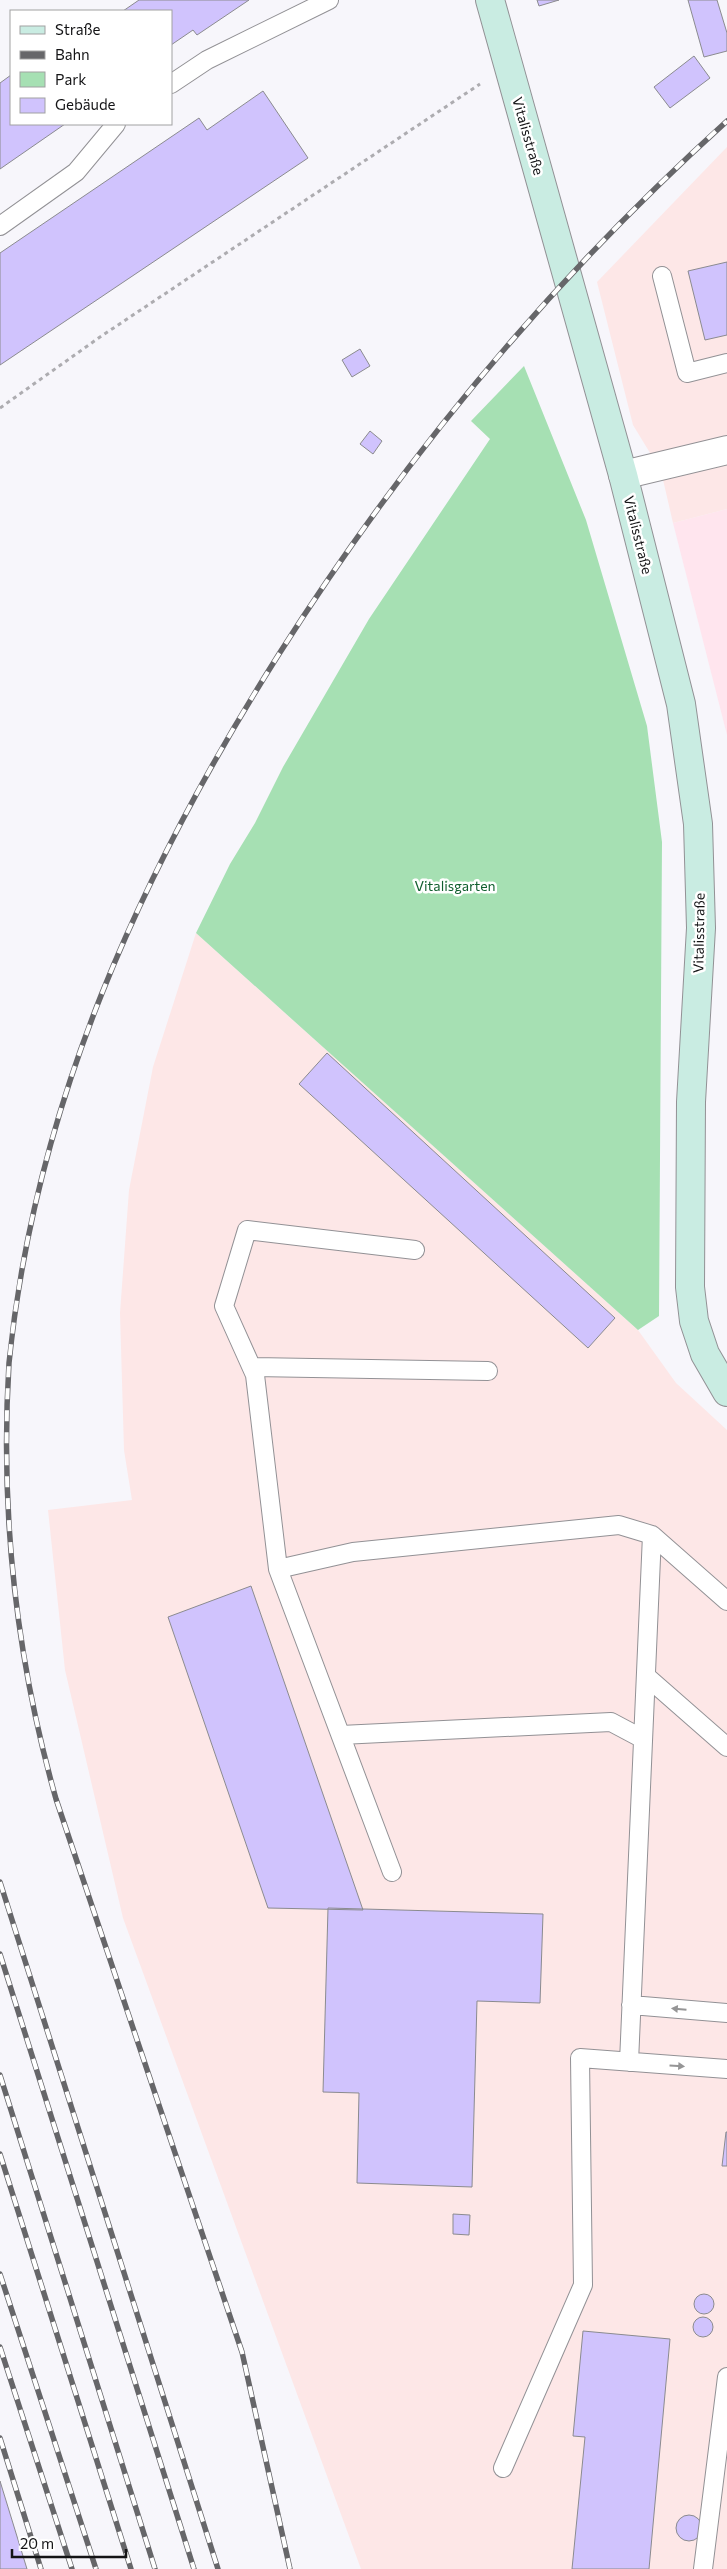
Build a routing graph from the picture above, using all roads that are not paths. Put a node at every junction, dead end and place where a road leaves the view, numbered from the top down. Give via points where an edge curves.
1 (329, 0) edge
2 (490, 0) edge
3 (172, 83) edge
4 (115, 125) edge
5 (0, 226) edge
6 (662, 276) dead end
7 (727, 363) edge
8 (727, 450) edge
9 (623, 475) junction
10 (415, 1250) dead end
11 (252, 1367) junction
12 (488, 1371) dead end
13 (727, 1392) edge
14 (652, 1535) junction
15 (278, 1569) junction
16 (727, 1601) edge
17 (646, 1676) junction
18 (341, 1735) junction
19 (643, 1739) junction
20 (727, 1747) edge
21 (392, 1872) dead end
22 (631, 2006) junction
23 (727, 2013) edge
24 (629, 2062) junction
25 (727, 2070) edge
26 (727, 2377) edge
27 (503, 2468) dead end
28 (703, 2569) edge

1 - 3 lane via 207,60
2 - 9 street, Vitalisstraße
4 - 5 lane via 76,172
6 - 7 lane via 687,373
8 - 9 street
9 - 13 street, Vitalisstraße via 680,704 698,824 701,928 691,1102 690,1287 694,1320 704,1354
10 - 11 lane via 247,1230 224,1306
11 - 12 lane
11 - 15 lane
14 - 15 lane via 619,1525 353,1552
14 - 16 lane
14 - 17 lane
15 - 18 lane
17 - 19 lane
17 - 20 lane
18 - 19 lane via 611,1722
18 - 21 lane
19 - 22 lane
23 -> 22 lane
22 - 24 lane
24 -> 25 lane
24 - 27 lane via 580,2058 582,2285
26 - 28 lane

